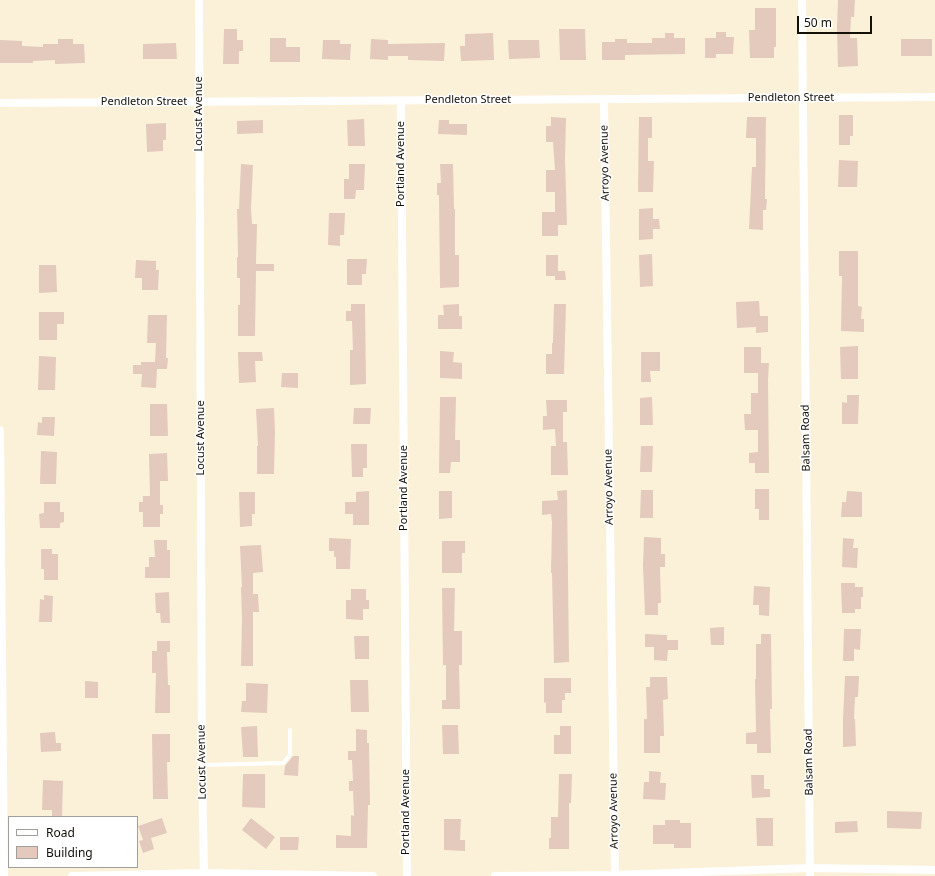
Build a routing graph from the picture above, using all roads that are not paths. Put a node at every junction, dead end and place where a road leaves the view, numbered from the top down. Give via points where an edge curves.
1 (199, 0) edge
2 (802, 0) edge
3 (935, 97) edge
4 (802, 98) junction
5 (604, 99) junction
6 (401, 101) junction
7 (199, 102) junction
8 (0, 103) edge
9 (0, 430) edge
10 (290, 730) dead end
11 (202, 765) junction
12 (935, 870) edge
13 (810, 872) edge
14 (204, 874) edge
15 (615, 875) edge
16 (4, 876) edge
17 (72, 876) edge
18 (373, 876) edge
19 (407, 876) edge
20 (496, 876) edge

1 - 7 street, Locust Avenue
2 - 4 street, Balsam Road
3 - 4 street, Pendleton Street
4 - 5 street, Pendleton Street
4 - 13 street, Balsam Road
5 - 6 street, Pendleton Street
5 - 15 street, Arroyo Avenue
6 - 7 street, Pendleton Street
6 - 19 street, Portland Avenue
7 - 8 street, Pendleton Street
7 - 11 street, Locust Avenue
9 - 16 street
10 - 11 lane via 290,756 283,763
11 - 14 street, Locust Avenue
12 - 13 street
13 - 15 street
14 - 17 street
14 - 18 street
15 - 20 street

